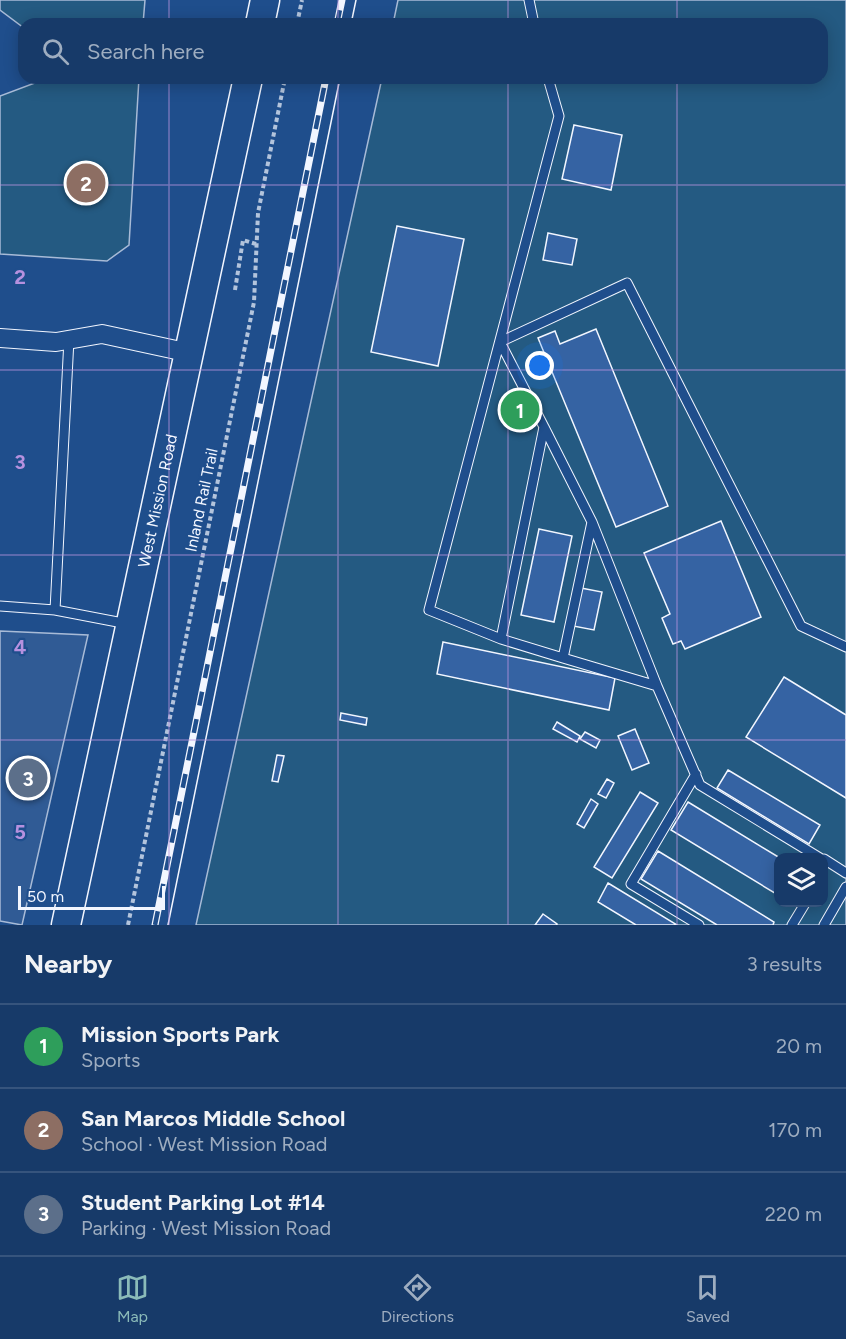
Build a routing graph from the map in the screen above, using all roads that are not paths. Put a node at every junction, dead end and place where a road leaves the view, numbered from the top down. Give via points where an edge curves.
1 (265, 0) edge
2 (529, 0) edge
3 (261, 18) edge
4 (533, 18) edge
5 (247, 84) edge
6 (550, 84) edge
7 (0, 338) edge
8 (69, 339) junction
9 (500, 342) junction
10 (190, 353) junction
11 (544, 427) junction
12 (592, 522) junction
13 (0, 606) edge
14 (55, 610) junction
15 (131, 624) junction
16 (501, 639) junction
17 (846, 647) edge
18 (562, 658) junction
19 (657, 686) junction
20 (696, 774) junction
21 (812, 853) edge
22 (828, 862) edge
23 (846, 873) edge
24 (846, 887) edge
25 (803, 907) edge
26 (66, 925) edge
27 (699, 925) edge
28 (792, 925) edge
29 (824, 925) edge

1 - 3 main road
2 - 4 lane
5 - 10 main road, West Mission Road
6 - 9 lane via 559,116
7 - 8 street via 56,342
8 - 10 street via 102,334
8 - 14 lane
9 - 11 lane
9 - 16 lane via 429,610
9 - 17 lane via 627,283 801,626
10 - 15 main road, West Mission Road
11 - 12 lane
11 - 16 lane
12 - 18 lane
12 - 19 lane
13 - 14 lane
14 - 15 lane
15 - 26 main road, West Mission Road
16 - 18 lane
18 - 19 lane
19 - 20 lane
20 - 21 lane via 700,785
20 - 27 lane via 631,884
22 - 23 lane
24 - 29 lane
25 - 28 lane

